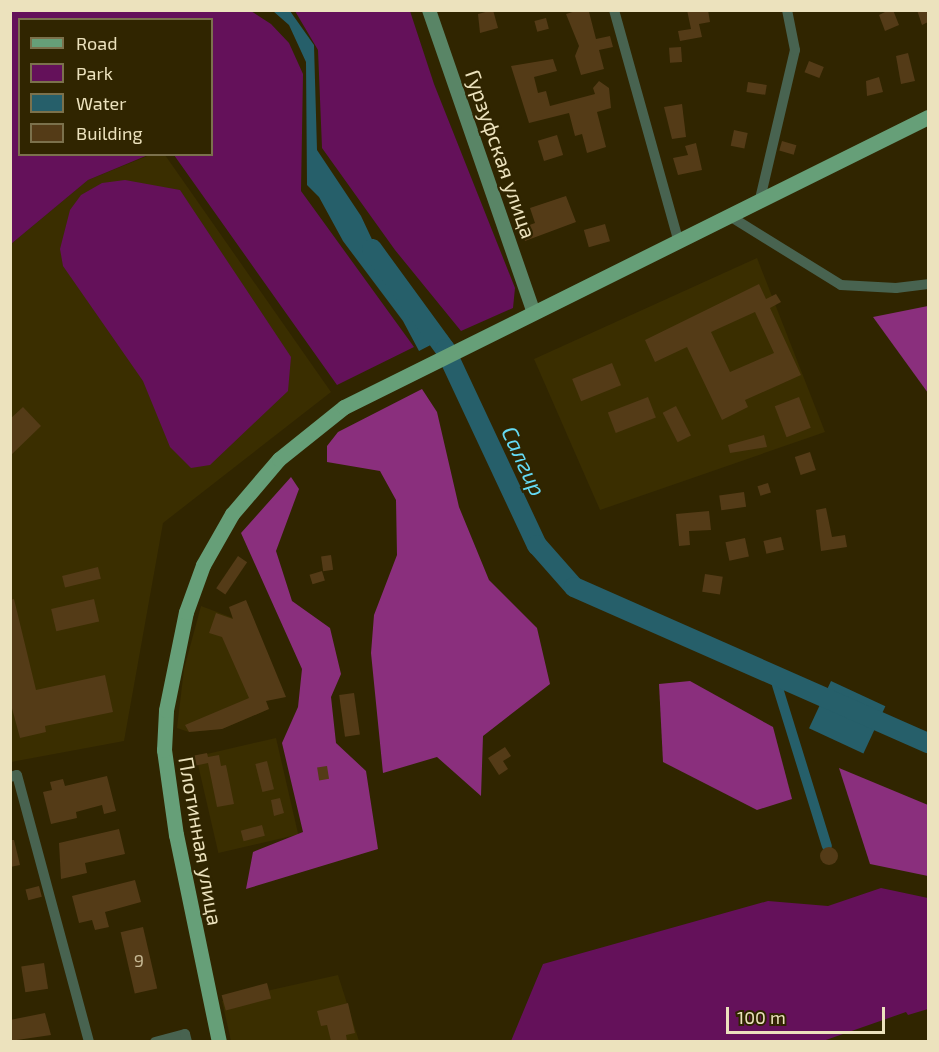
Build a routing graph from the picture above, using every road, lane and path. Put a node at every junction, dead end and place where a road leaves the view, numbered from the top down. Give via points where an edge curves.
1 (429, 10) edge
2 (614, 10) edge
3 (786, 10) edge
4 (928, 117) edge
5 (760, 200) junction
6 (728, 215) junction
7 (678, 239) junction
8 (928, 284) edge
9 (533, 310) junction
10 (14, 776) edge
11 (186, 1038) edge
12 (89, 1041) edge
13 (155, 1041) edge
14 (219, 1041) edge

1 - 9 main road, Гурзуфская улица
2 - 7 street
3 - 5 street via 795,50
4 - 5 main road, Плотинная улица
5 - 6 main road, Плотинная улица
6 - 7 main road, Плотинная улица
6 - 8 street via 841,285 896,288
7 - 9 main road, Плотинная улица
9 - 14 main road, Плотинная улица via 418,367 338,411 306,434 263,476 216,542 186,612 166,710 164,750 176,835
10 - 12 street
11 - 13 street

